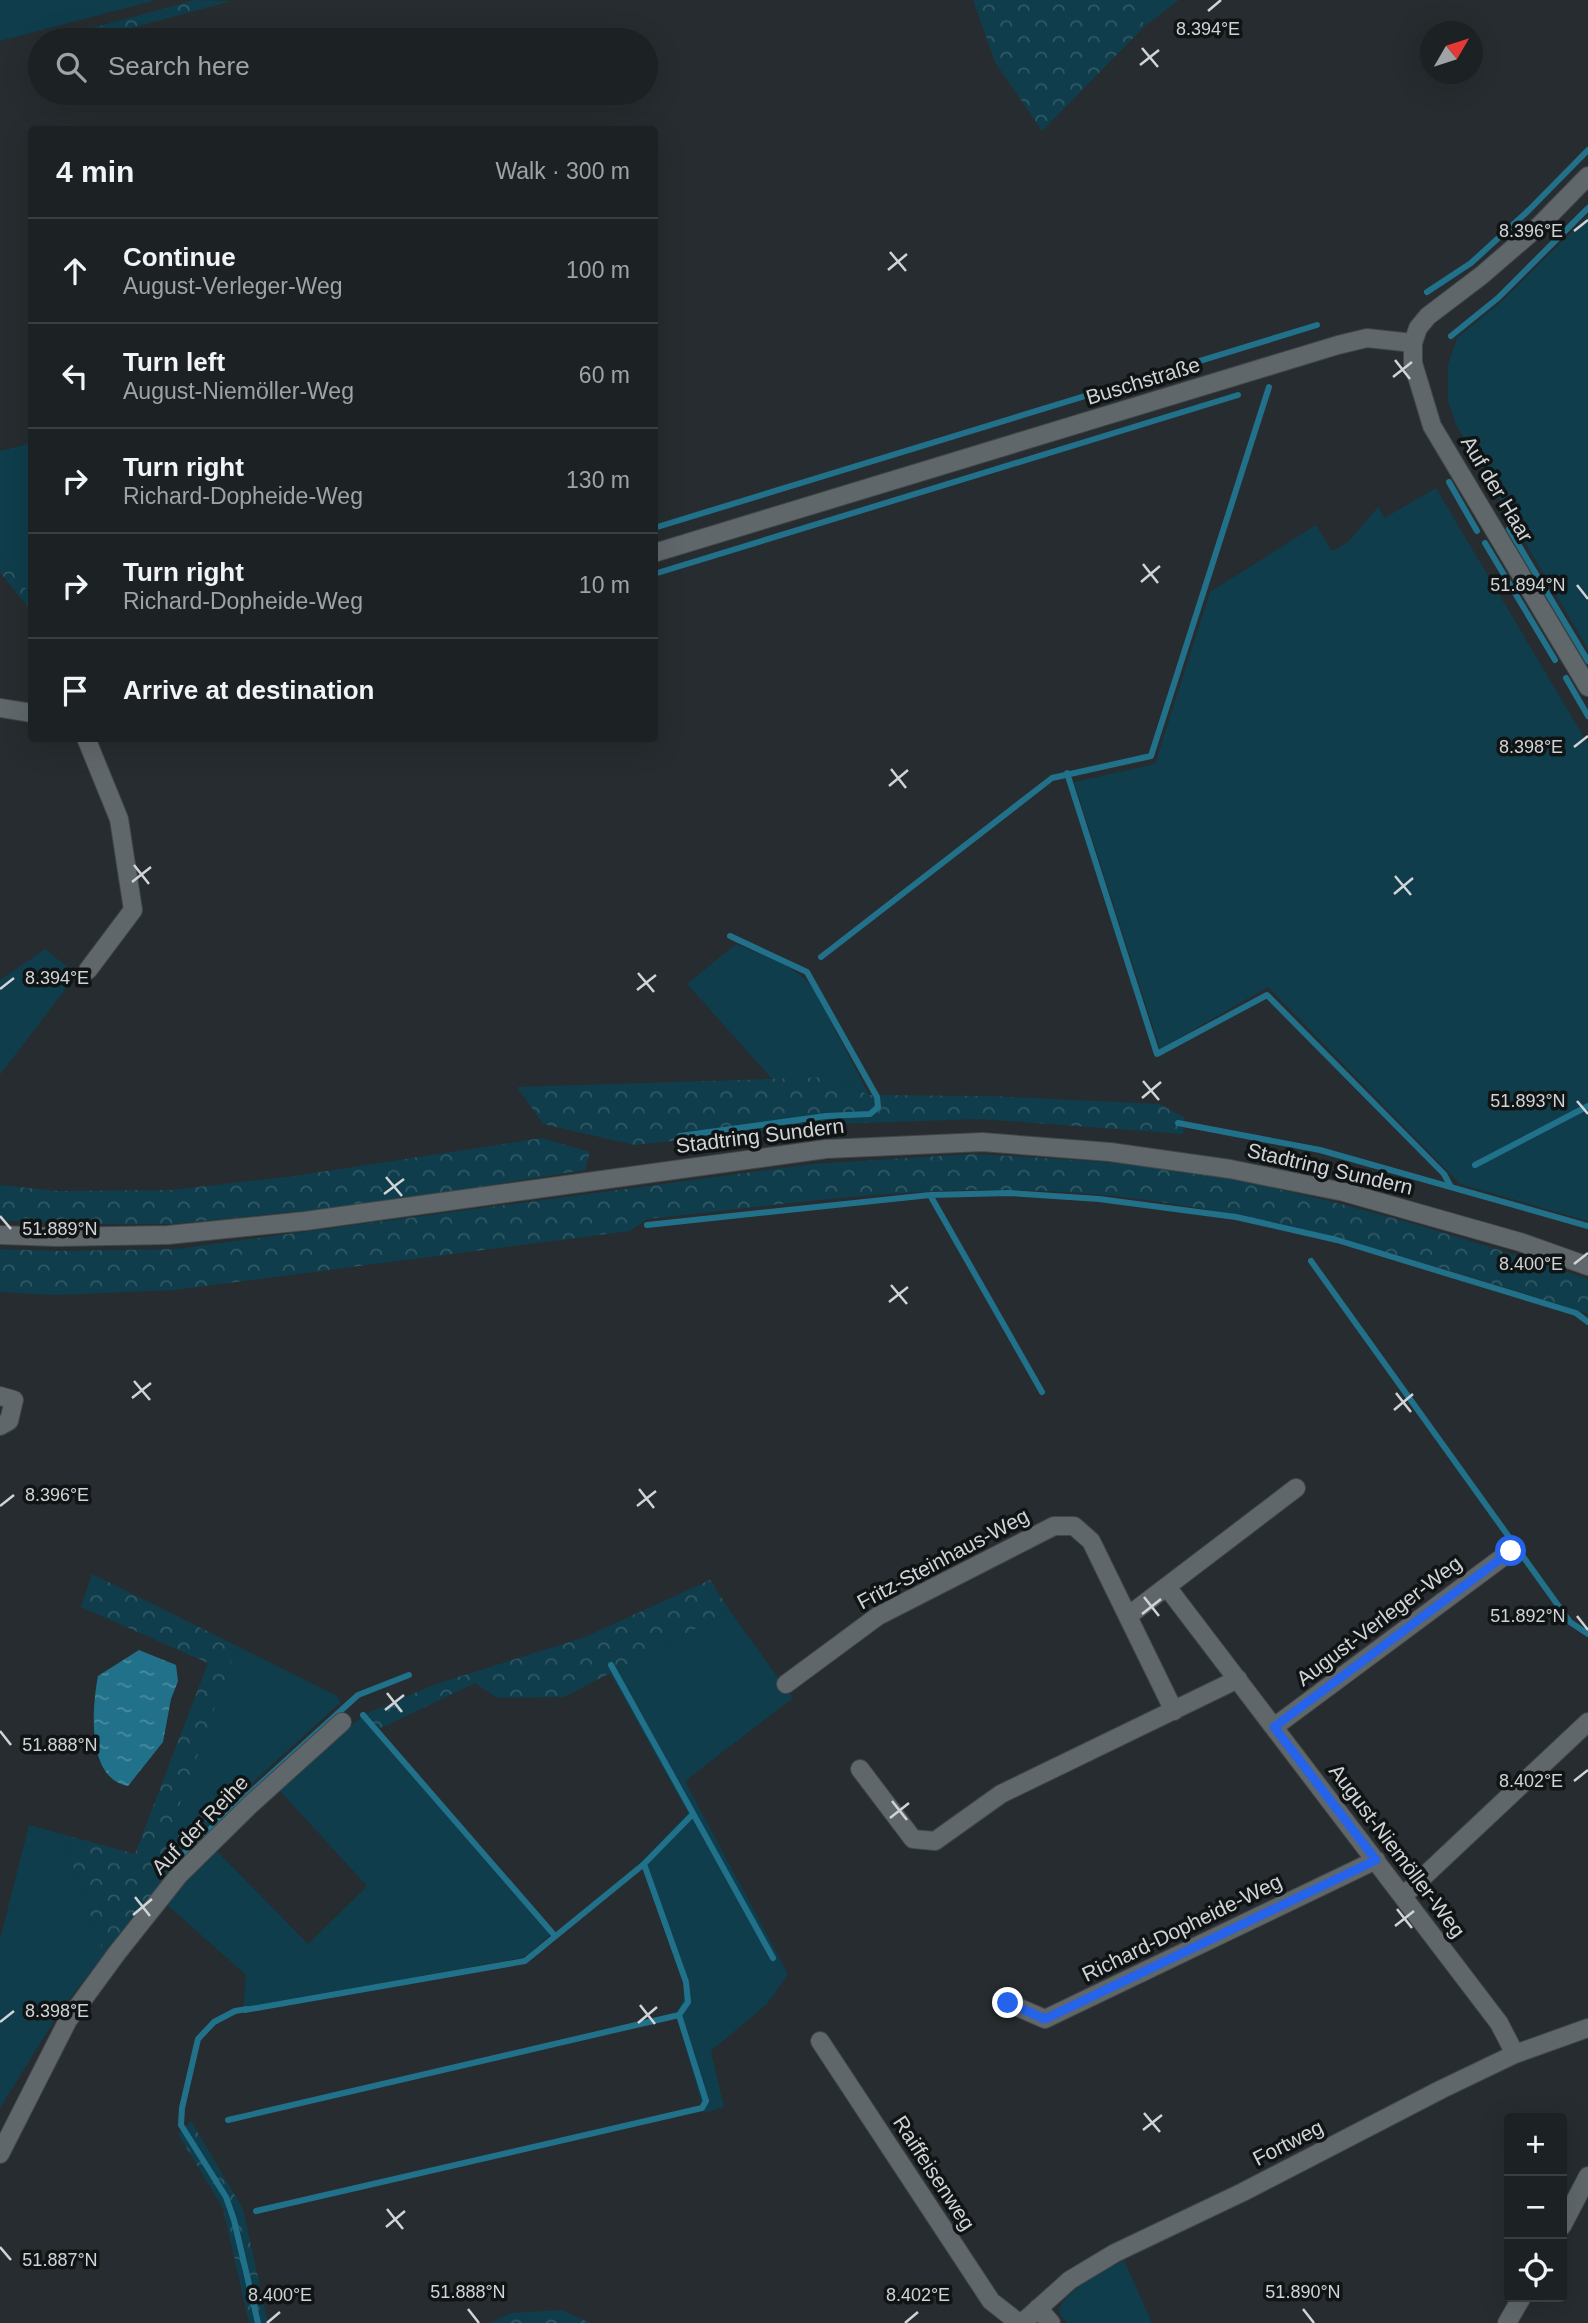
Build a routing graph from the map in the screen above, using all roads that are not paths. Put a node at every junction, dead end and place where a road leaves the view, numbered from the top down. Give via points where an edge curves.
1 (1588, 176) edge
2 (1413, 342) junction
3 (658, 552) edge
4 (1588, 687) edge
5 (0, 708) edge
6 (28, 712) edge
7 (88, 742) edge
8 (88, 970) dead end
9 (0, 1235) edge
10 (1520, 1242) junction
11 (1588, 1256) edge
12 (1588, 1266) edge
13 (0, 1396) edge
14 (0, 1426) edge
15 (1296, 1488) dead end
16 (1511, 1551) dead end
17 (1167, 1587) junction
18 (1128, 1616) junction
19 (1238, 1679) junction
20 (786, 1684) dead end
21 (1174, 1711) junction
22 (342, 1722) dead end
23 (1588, 1722) edge
24 (1274, 1727) junction
25 (860, 1769) dead end
26 (1376, 1860) junction
27 (1403, 1896) junction
28 (1008, 2003) dead end
29 (1588, 2028) edge
30 (820, 2041) dead end
31 (1515, 2054) junction
32 (0, 2154) edge
33 (1588, 2176) edge
34 (1567, 2216) edge
35 (1519, 2302) edge
36 (1038, 2308) junction
37 (1020, 2323) edge
38 (1051, 2323) edge
39 (1507, 2323) edge

1 - 2 street via 1540,225 1428,316
2 - 3 street, Buschstraße via 1367,338 1338,345
2 - 4 street, Auf der Haar via 1413,363 1432,426
5 - 6 street
7 - 8 street via 119,819 133,911
9 - 10 street, Stadtring Sundern via 182,1234 826,1149 982,1142 1110,1152 1230,1169 1344,1192
10 - 11 street, Stadtring Sundern
10 - 12 street, Stadtring Sundern
13 - 14 street via 14,1400 9,1421
15 - 17 street
16 - 24 street, August-Verleger-Weg
17 - 18 street
17 - 19 street, August-Niemöller-Weg
18 - 20 street, Fritz-Steinhaus-Weg via 1091,1541 1074,1526 1054,1526 878,1616
18 - 21 street
19 - 21 street
19 - 24 street, August-Niemöller-Weg
21 - 25 street via 1001,1794 934,1841 913,1839
22 - 32 street, Auf der Reihe via 179,1875 117,1953 68,2020
23 - 27 street
24 - 26 street, August-Niemöller-Weg
26 - 27 street, August-Niemöller-Weg
26 - 28 street, Richard-Dopheide-Weg via 1045,2019
27 - 31 street, August-Niemöller-Weg via 1499,2023
29 - 31 street, Fortweg
30 - 37 street, Raiffeisenweg via 991,2301
31 - 36 street, Fortweg via 1115,2253 1070,2280
33 - 34 street
35 - 39 street
36 - 37 street, Fortweg
36 - 38 street

